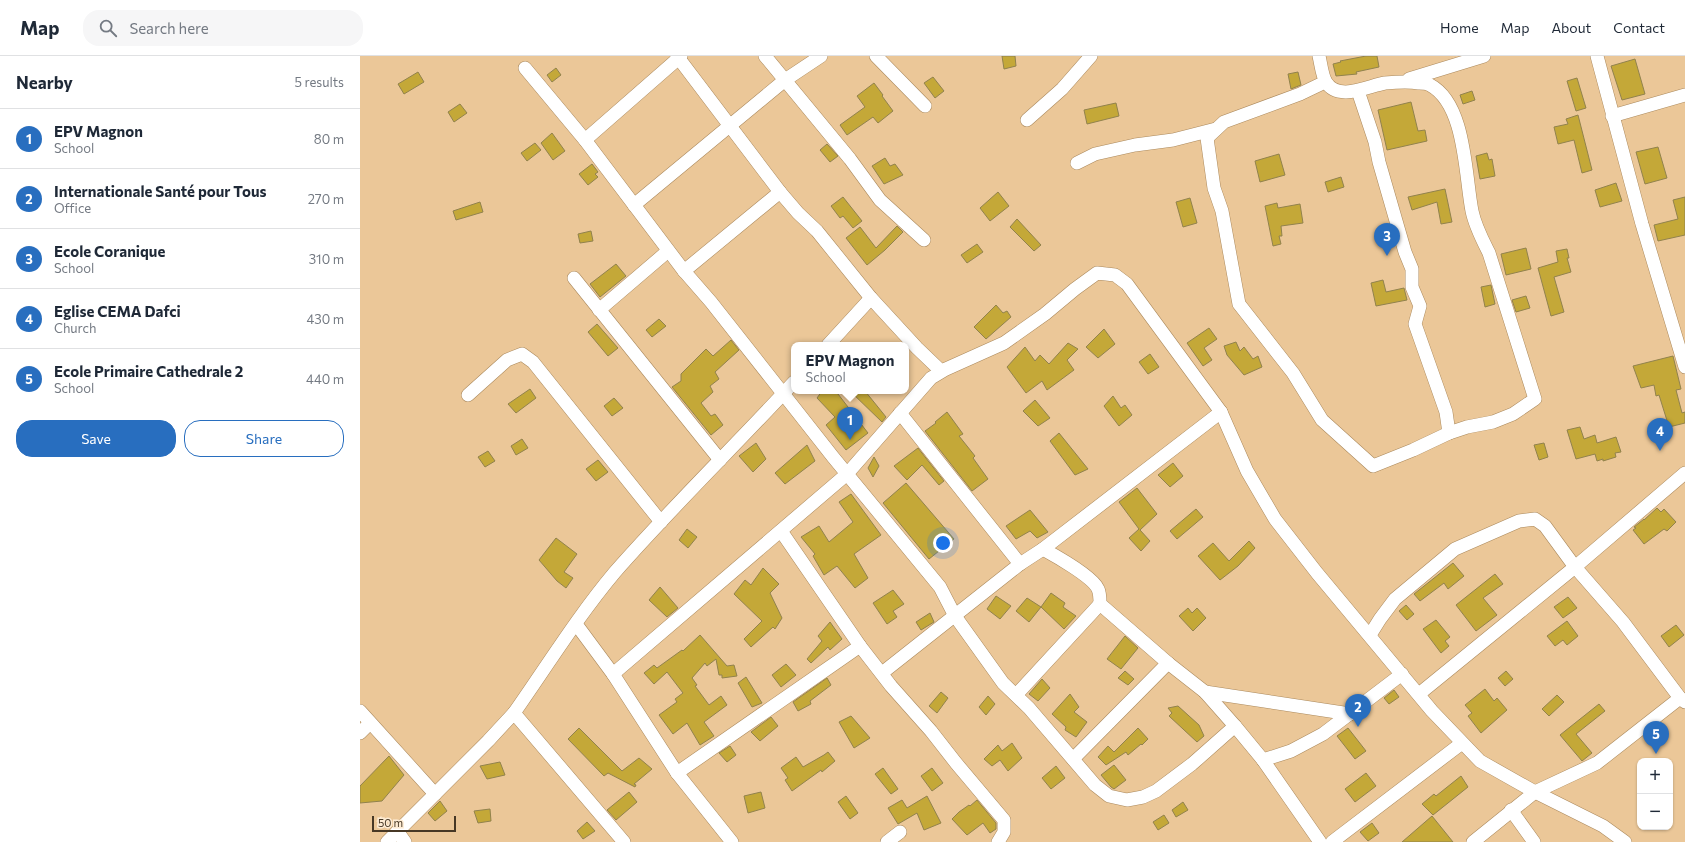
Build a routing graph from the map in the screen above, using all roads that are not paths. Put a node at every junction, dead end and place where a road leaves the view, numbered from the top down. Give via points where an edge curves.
1 (765, 56) edge
2 (821, 56) edge
3 (876, 56) edge
4 (1091, 56) edge
5 (1319, 56) edge
6 (1484, 56) edge
7 (1597, 56) edge
8 (679, 57) edge
9 (525, 68) dead end
10 (785, 80) junction
11 (1325, 82) junction
12 (1399, 82) junction
13 (1358, 91) junction
14 (1685, 95) edge
15 (925, 106) dead end
16 (1612, 116) junction
17 (1027, 120) dead end
18 (730, 125) junction
19 (1216, 129) junction
20 (585, 140) junction
21 (1077, 163) dead end
22 (780, 192) junction
23 (634, 205) junction
24 (924, 240) dead end
25 (668, 251) junction
26 (684, 271) junction
27 (574, 278) dead end
28 (871, 298) junction
29 (599, 310) junction
30 (831, 342) edge
31 (1685, 367) edge
32 (941, 371) junction
33 (791, 385) edge
34 (783, 394) junction
35 (468, 395) dead end
36 (1221, 412) junction
37 (900, 413) junction
38 (1449, 433) junction
39 (720, 460) junction
40 (1685, 473) edge
41 (847, 474) junction
42 (661, 522) junction
43 (781, 531) junction
44 (1043, 549) junction
45 (1020, 564) junction
46 (1575, 566) junction
47 (1100, 604) junction
48 (955, 616) junction
49 (576, 624) junction
50 (1370, 635) junction
51 (860, 646) junction
52 (1168, 663) junction
53 (882, 673) junction
54 (613, 674) junction
55 (1402, 674) junction
56 (1205, 692) junction
57 (1419, 694) junction
58 (1016, 695) junction
59 (1682, 700) edge
60 (360, 711) edge
61 (514, 713) junction
62 (1350, 714) junction
63 (370, 723) junction
64 (1235, 726) junction
65 (360, 733) edge
66 (1462, 743) junction
67 (1073, 759) junction
68 (1263, 760) junction
69 (677, 773) junction
70 (1535, 792) junction
71 (435, 794) junction
72 (1511, 810) junction
73 (900, 832) dead end
74 (401, 837) edge
75 (387, 842) edge
76 (624, 842) edge
77 (732, 842) edge
78 (887, 842) edge
79 (998, 842) edge
80 (1320, 842) edge
81 (1332, 842) edge
82 (1473, 842) edge
83 (1534, 842) edge
84 (1625, 842) edge

1 - 10 street
2 - 10 street
3 - 15 street
4 - 17 street via 1062,89
5 - 11 street
6 - 12 street
7 - 16 street
8 - 18 street
8 - 20 street
9 - 20 street
10 - 18 street
10 - 24 street via 880,200
11 - 13 street via 1332,89 1344,92
11 - 19 street via 1224,122
12 - 13 street
12 - 38 street via 1430,84 1447,101 1455,117 1472,212 1489,253 1535,399 1513,414 1493,422
13 - 38 street via 1412,269 1412,287 1420,306 1415,324 1446,412
14 - 16 street
16 - 31 street
18 - 22 street
18 - 23 street
19 - 21 street via 1173,140 1095,154
19 - 38 street via 1207,138 1214,188 1222,211 1239,304 1293,373 1322,420 1373,466
20 - 23 street
22 - 26 street
22 - 28 street via 817,230
23 - 25 street
25 - 26 street
25 - 29 street
26 - 34 street
27 - 29 street
28 - 30 street
28 - 32 street
29 - 39 street
32 - 36 street via 1004,343 1097,273 1115,275 1127,284
32 - 37 street via 931,378
33 - 34 street
34 - 39 street
34 - 41 street
35 - 42 street via 507,360 522,354 533,362
36 - 44 street
36 - 50 street via 1247,471 1275,519
37 - 41 street
37 - 45 street
39 - 42 street
40 - 46 street
41 - 43 street
41 - 48 street via 940,587
42 - 49 street via 615,573
43 - 51 street
43 - 54 street
44 - 45 street
44 - 47 street via 1078,570 1095,585
45 - 48 street
46 - 50 street via 1545,526 1535,519 1519,521 1455,549 1395,599
46 - 57 street
46 - 59 street via 1623,622
47 - 52 street
47 - 58 street
48 - 53 street
48 - 58 street via 1003,683
49 - 54 street
49 - 61 street
50 - 55 street
51 - 53 street
51 - 69 street
52 - 56 street
52 - 67 street
53 - 79 street via 1004,820 1004,832
54 - 69 street
55 - 57 street
55 - 62 street
56 - 62 street
56 - 64 street
57 - 66 street
58 - 67 street
59 - 70 street via 1597,762
60 - 63 street
61 - 71 street
61 - 76 street
62 - 68 street via 1323,734 1291,751
63 - 65 street
63 - 71 street
64 - 67 street via 1192,764 1156,791 1143,797 1127,800 1109,796 1095,785
64 - 68 street
66 - 70 street via 1480,761
66 - 81 street
68 - 80 street
69 - 77 street
70 - 72 street
70 - 84 street via 1603,826
71 - 74 street
72 - 82 street
72 - 83 street
73 - 78 street
74 - 75 street

